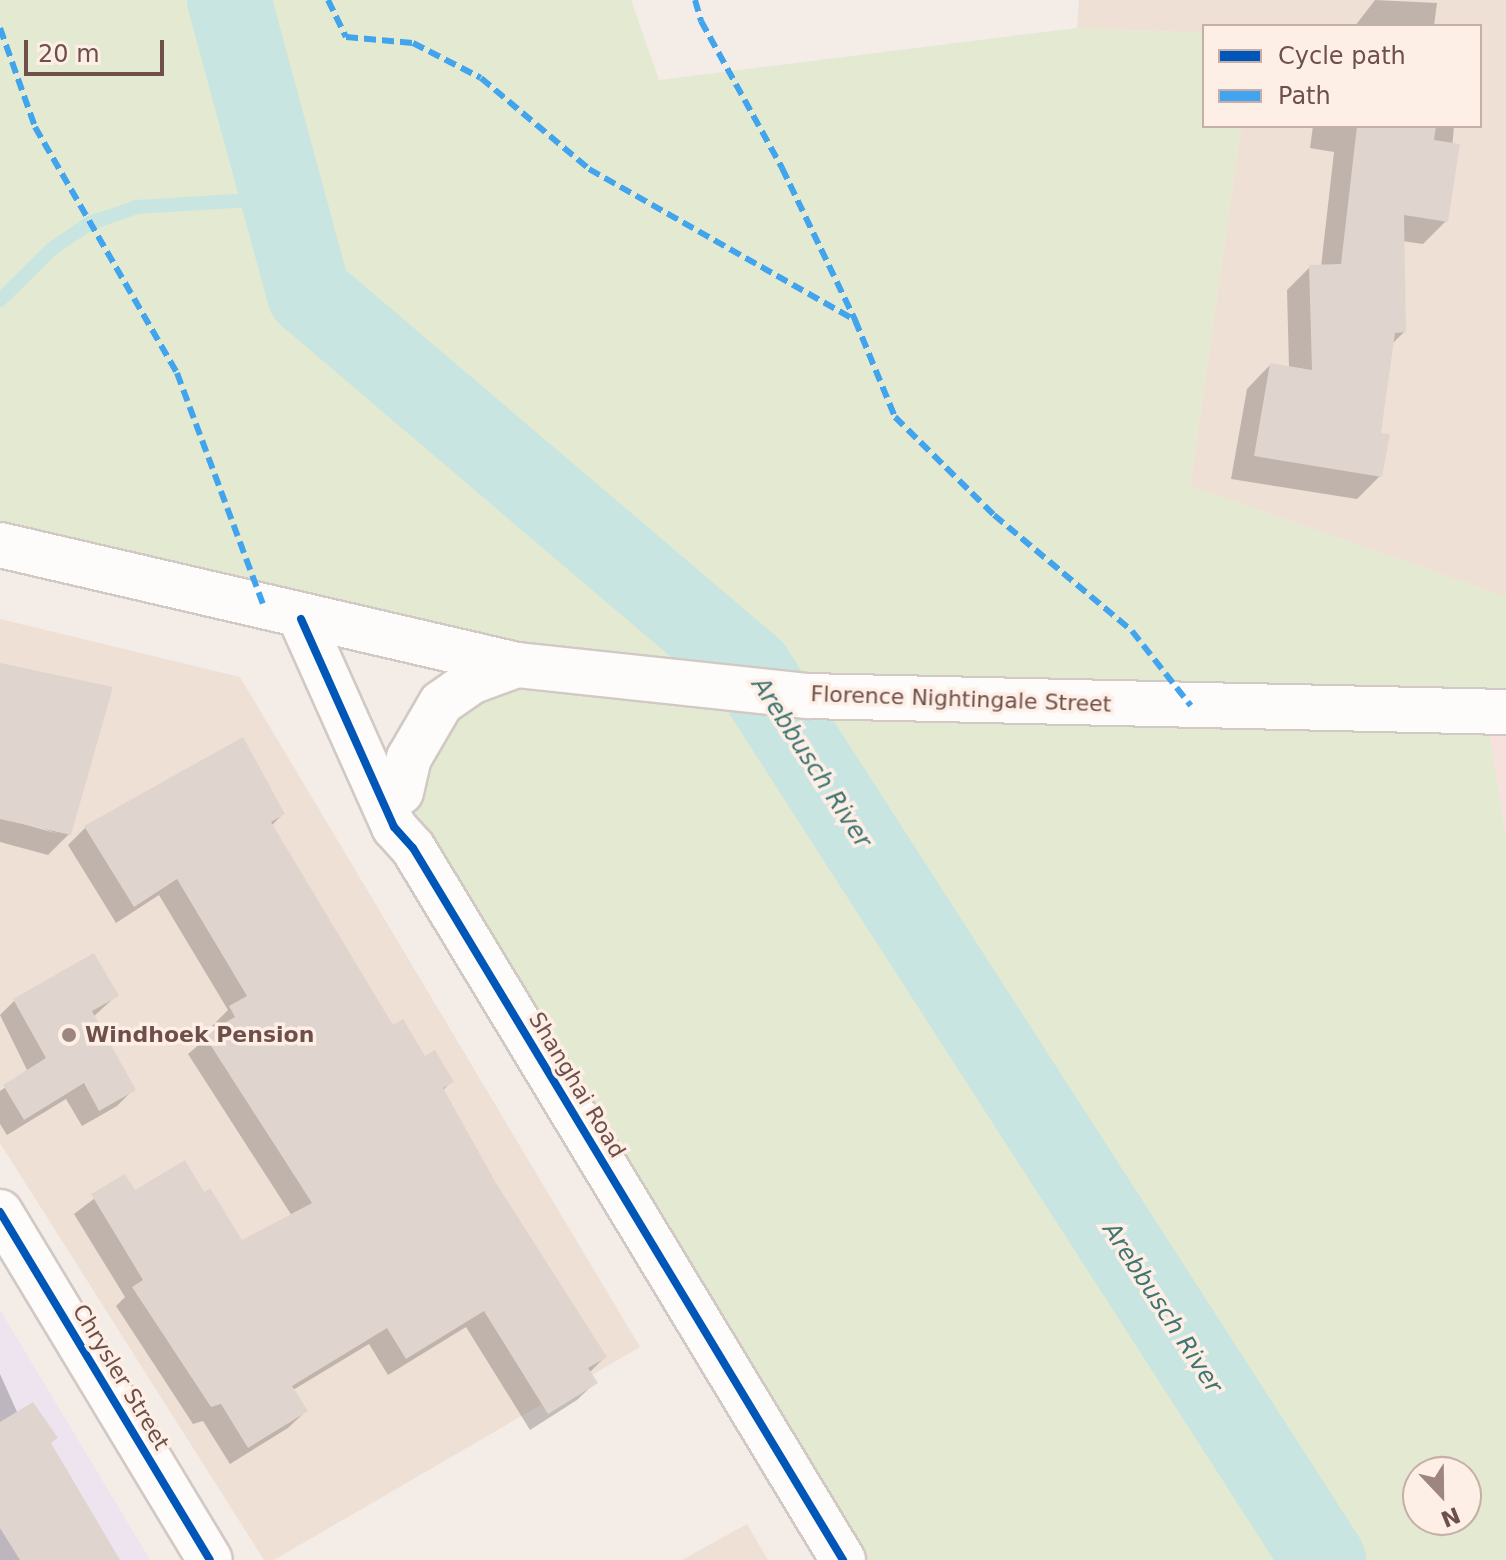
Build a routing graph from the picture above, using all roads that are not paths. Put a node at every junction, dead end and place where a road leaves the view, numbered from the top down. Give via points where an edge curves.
1 (0, 545) edge
2 (321, 622) junction
3 (517, 665) junction
4 (1506, 712) edge
5 (401, 792) junction
6 (413, 848) junction
7 (0, 1212) edge
8 (210, 1560) edge
9 (843, 1560) edge

1 - 2 street, Florence Nightingale Street
2 - 3 street, Florence Nightingale Street
2 - 5 street, Shanghai Road
2 - 6 street, Shanghai Road via 394,827
3 - 4 street, Florence Nightingale Street via 807,696
3 - 5 street via 473,681 441,703 409,758
5 - 6 street, Shanghai Road via 412,818
6 - 9 street, Shanghai Road
7 - 8 street, Chrysler Street

